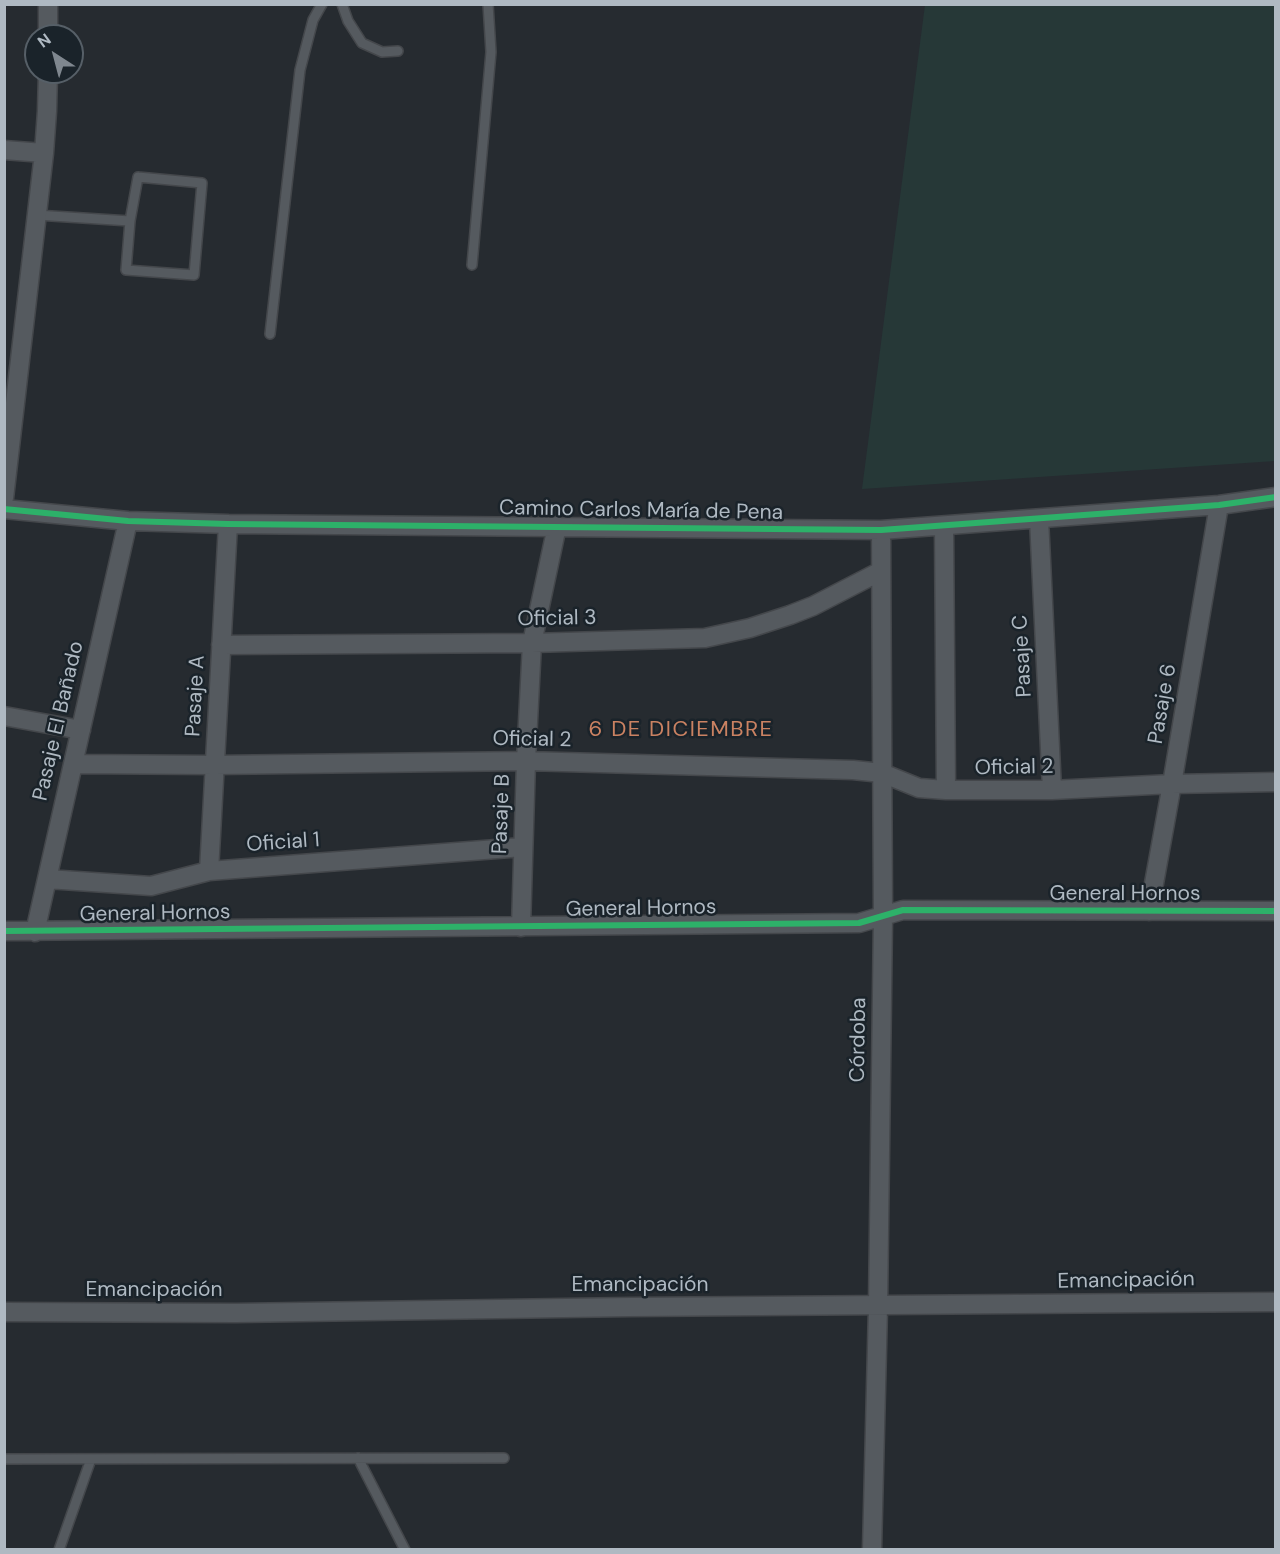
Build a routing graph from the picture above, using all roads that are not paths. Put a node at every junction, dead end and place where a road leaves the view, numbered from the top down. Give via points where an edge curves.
1 (48, 4) edge
2 (322, 4) edge
3 (342, 4) edge
4 (488, 4) edge
5 (48, 24) edge
6 (398, 51) dead end
7 (48, 84) edge
8 (4, 150) edge
9 (44, 153) junction
10 (36, 215) junction
11 (130, 221) junction
12 (472, 265) dead end
13 (270, 334) dead end
14 (1275, 497) edge
15 (4, 498) edge
16 (1219, 506) junction
17 (4, 509) edge
18 (1040, 519) junction
19 (128, 521) junction
20 (228, 524) junction
21 (557, 526) junction
22 (944, 527) junction
23 (880, 530) junction
24 (881, 571) junction
25 (532, 643) junction
26 (221, 645) junction
27 (4, 716) edge
28 (81, 730) junction
29 (526, 761) junction
30 (73, 764) junction
31 (215, 765) junction
32 (882, 773) junction
33 (1275, 782) edge
34 (1172, 784) junction
35 (946, 790) junction
36 (1052, 790) junction
37 (523, 847) junction
38 (209, 871) junction
39 (47, 879) junction
40 (1149, 910) junction
41 (1275, 911) edge
42 (883, 916) junction
43 (521, 927) junction
44 (4, 931) edge
45 (35, 932) junction
46 (1275, 1302) edge
47 (878, 1307) junction
48 (4, 1312) edge
49 (358, 1458) junction
50 (504, 1458) dead end
51 (4, 1459) edge
52 (91, 1459) junction
53 (58, 1550) edge
54 (405, 1550) edge
55 (872, 1550) edge

1 - 5 street
2 - 13 lane via 313,20 300,70
3 - 6 lane via 362,43 382,52
4 - 12 lane via 491,52
7 - 9 street
8 - 9 street
9 - 10 street
10 - 11 lane
10 - 15 street
11 - 11 lane via 138,177 202,183 194,275 126,270
14 - 16 street, Camino Carlos María de Pena
16 - 18 street, Camino Carlos María de Pena
16 - 34 street, Pasaje 6
17 - 19 street, Camino Carlos María de Pena
18 - 22 street, Camino Carlos María de Pena
18 - 36 street, Pasaje C
19 - 20 street, Camino Carlos María de Pena
19 - 28 street, Pasaje El Bañado
20 - 21 street, Camino Carlos María de Pena
20 - 26 street, Pasaje A
21 - 23 street, Camino Carlos María de Pena
21 - 25 street, Pasaje B
22 - 23 street, Camino Carlos María de Pena
22 - 35 street
23 - 24 street, Córdoba
24 - 25 street, Oficial 3 via 798,612 726,634 705,638
24 - 32 street, Córdoba
25 - 26 street, Oficial 3
25 - 29 street, Pasaje B
26 - 31 street, Pasaje A
27 - 28 street
28 - 30 street, Pasaje El Bañado
29 - 31 street, Oficial 2
29 - 32 street, Oficial 2
29 - 37 street, Pasaje B
30 - 31 street, Oficial 2
30 - 39 street, Pasaje El Bañado
31 - 38 street, Pasaje A
32 - 35 street, Oficial 2 via 920,788
32 - 42 street, Córdoba
33 - 34 street, Oficial 2
34 - 36 street, Oficial 2
34 - 40 street, Pasaje 6
35 - 36 street, Oficial 2
37 - 38 street, Oficial 1
37 - 43 street, Pasaje B
38 - 39 street, Oficial 1 via 151,886
39 - 45 street, Pasaje El Bañado
40 - 41 street, General Hornos
40 - 42 street, General Hornos via 903,910
42 - 43 street, General Hornos via 859,923
42 - 47 street, Córdoba
43 - 45 street, General Hornos
44 - 45 street, General Hornos
46 - 47 street, Emancipación
47 - 48 street, Emancipación
47 - 55 street, Córdoba
49 - 50 lane
49 - 52 lane
49 - 54 lane
51 - 52 lane
52 - 53 lane

